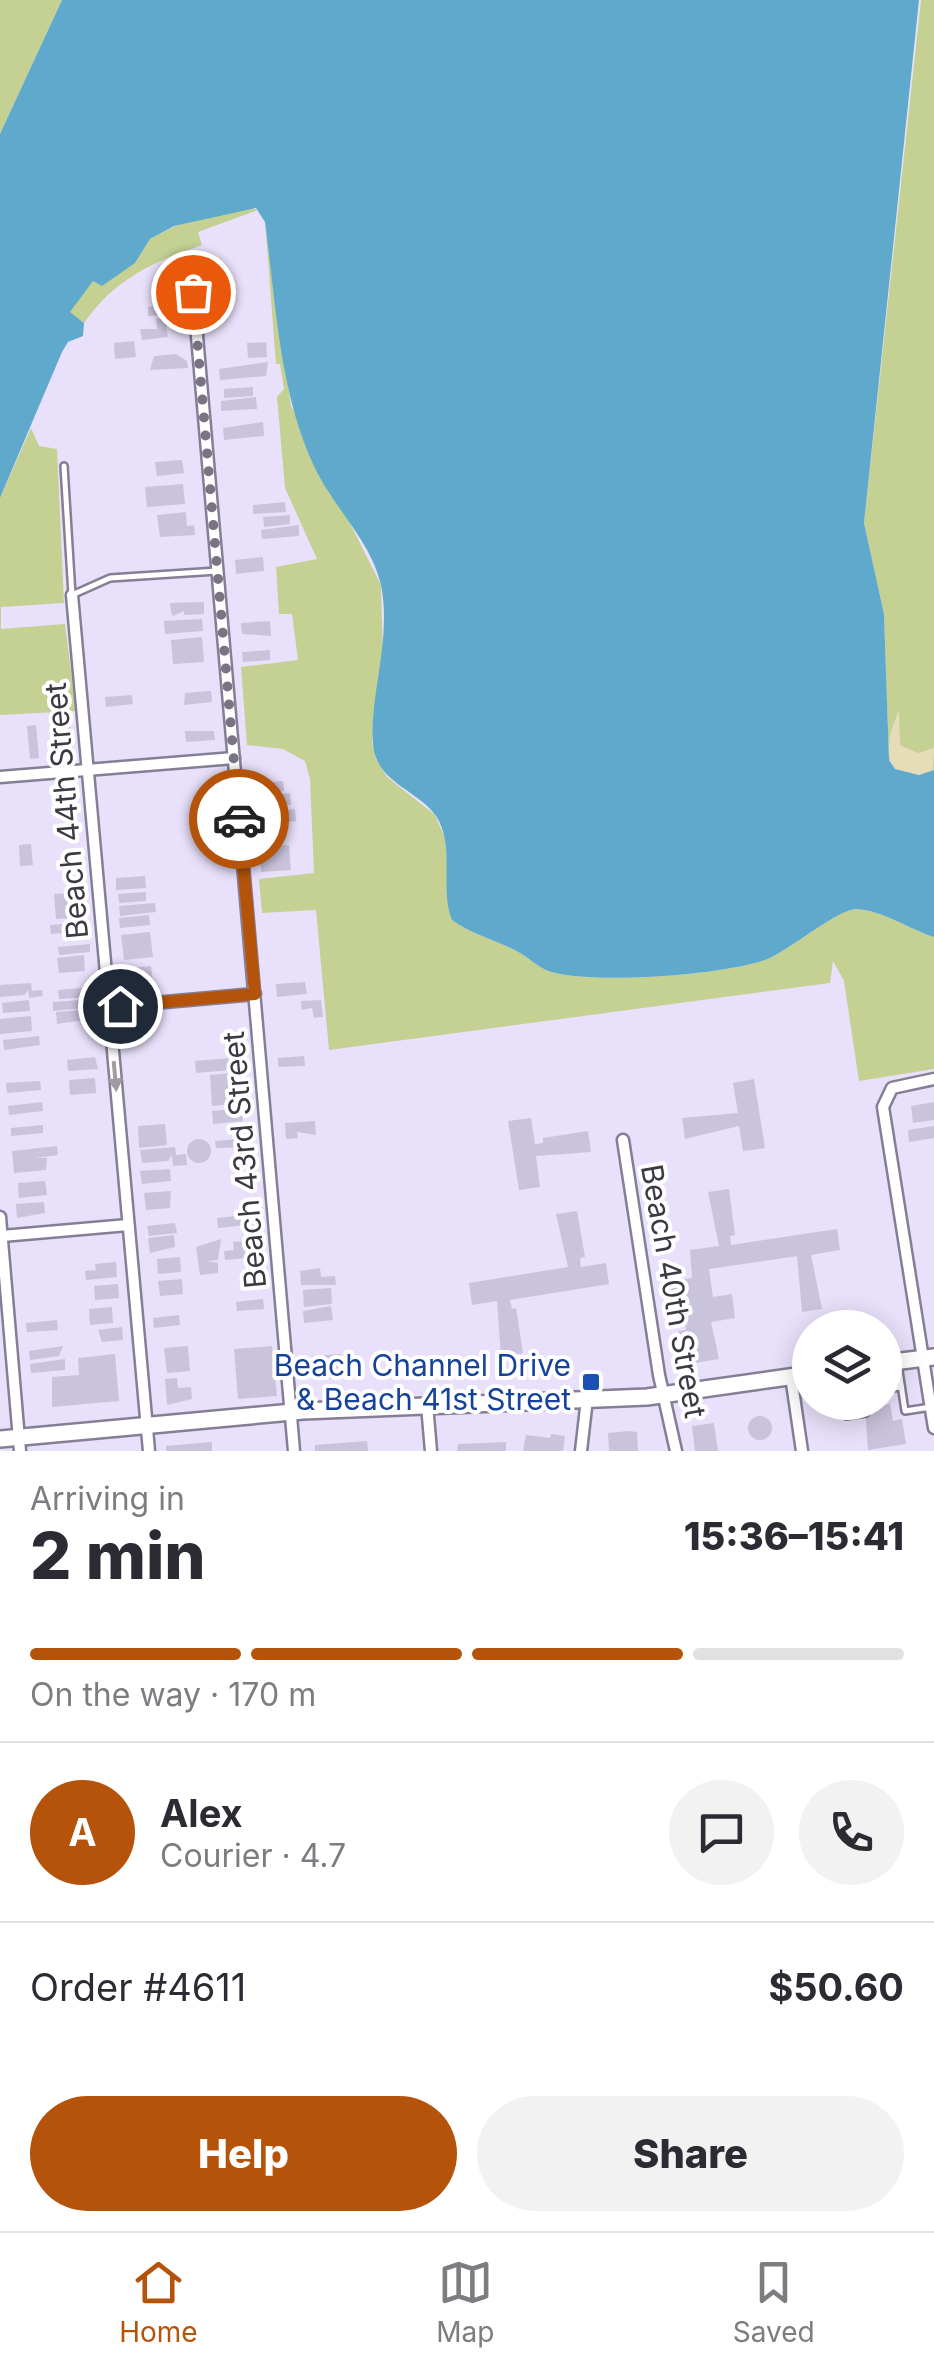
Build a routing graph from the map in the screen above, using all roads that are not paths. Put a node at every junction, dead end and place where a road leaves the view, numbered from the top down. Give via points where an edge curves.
1 (191, 266) dead end
2 (64, 466) dead end
3 (217, 571) junction
4 (72, 594) junction
5 (234, 758) junction
6 (88, 770) junction
7 (0, 777) edge
8 (255, 994) junction
9 (109, 1008) junction
10 (934, 1079) edge
11 (623, 1140) dead end
12 (0, 1217) edge
13 (128, 1225) junction
14 (2, 1236) edge
15 (928, 1357) edge
16 (902, 1361) edge
17 (791, 1376) joint
18 (902, 1394) edge
19 (664, 1395) junction
20 (587, 1399) junction
21 (427, 1405) junction
22 (931, 1407) junction
23 (904, 1408) joint
24 (291, 1412) junction
25 (146, 1424) junction
26 (934, 1428) edge
27 (0, 1439) edge
28 (20, 1444) edge
29 (149, 1451) edge
30 (294, 1451) edge
31 (431, 1451) edge
32 (580, 1451) edge
33 (676, 1451) edge
34 (802, 1451) edge

1 - 3 street, Beach 43rd Street
2 - 4 lane, Beach 44th Street
3 - 4 lane via 110,578
3 - 5 street, Beach 43rd Street
4 - 6 street, Beach 44th Street
5 - 6 street
5 - 8 street, Beach 43rd Street
6 - 7 street
6 - 9 street, Beach 44th Street
8 - 9 street
8 - 24 street, Beach 43rd Street
9 -> 13 street, Beach 44th Street
10 - 15 street via 896,1086 885,1098
11 - 19 street, Beach 40th Street
12 - 14 street
13 - 14 street
13 - 25 street, Beach 44th Street
14 - 28 street
15 - 16 main road
15 - 22 street
17 - 19 main road
17 - 34 street
18 - 23 lane
19 - 20 main road
19 - 33 street, Beach 40th Street
20 - 21 main road
20 - 32 street
21 - 24 main road
21 - 31 street
22 - 23 lane
22 - 26 street
24 - 25 main road
24 - 30 street, Beach 43rd Street
25 - 28 main road
25 - 29 street, Beach 44th Street
27 - 28 main road

